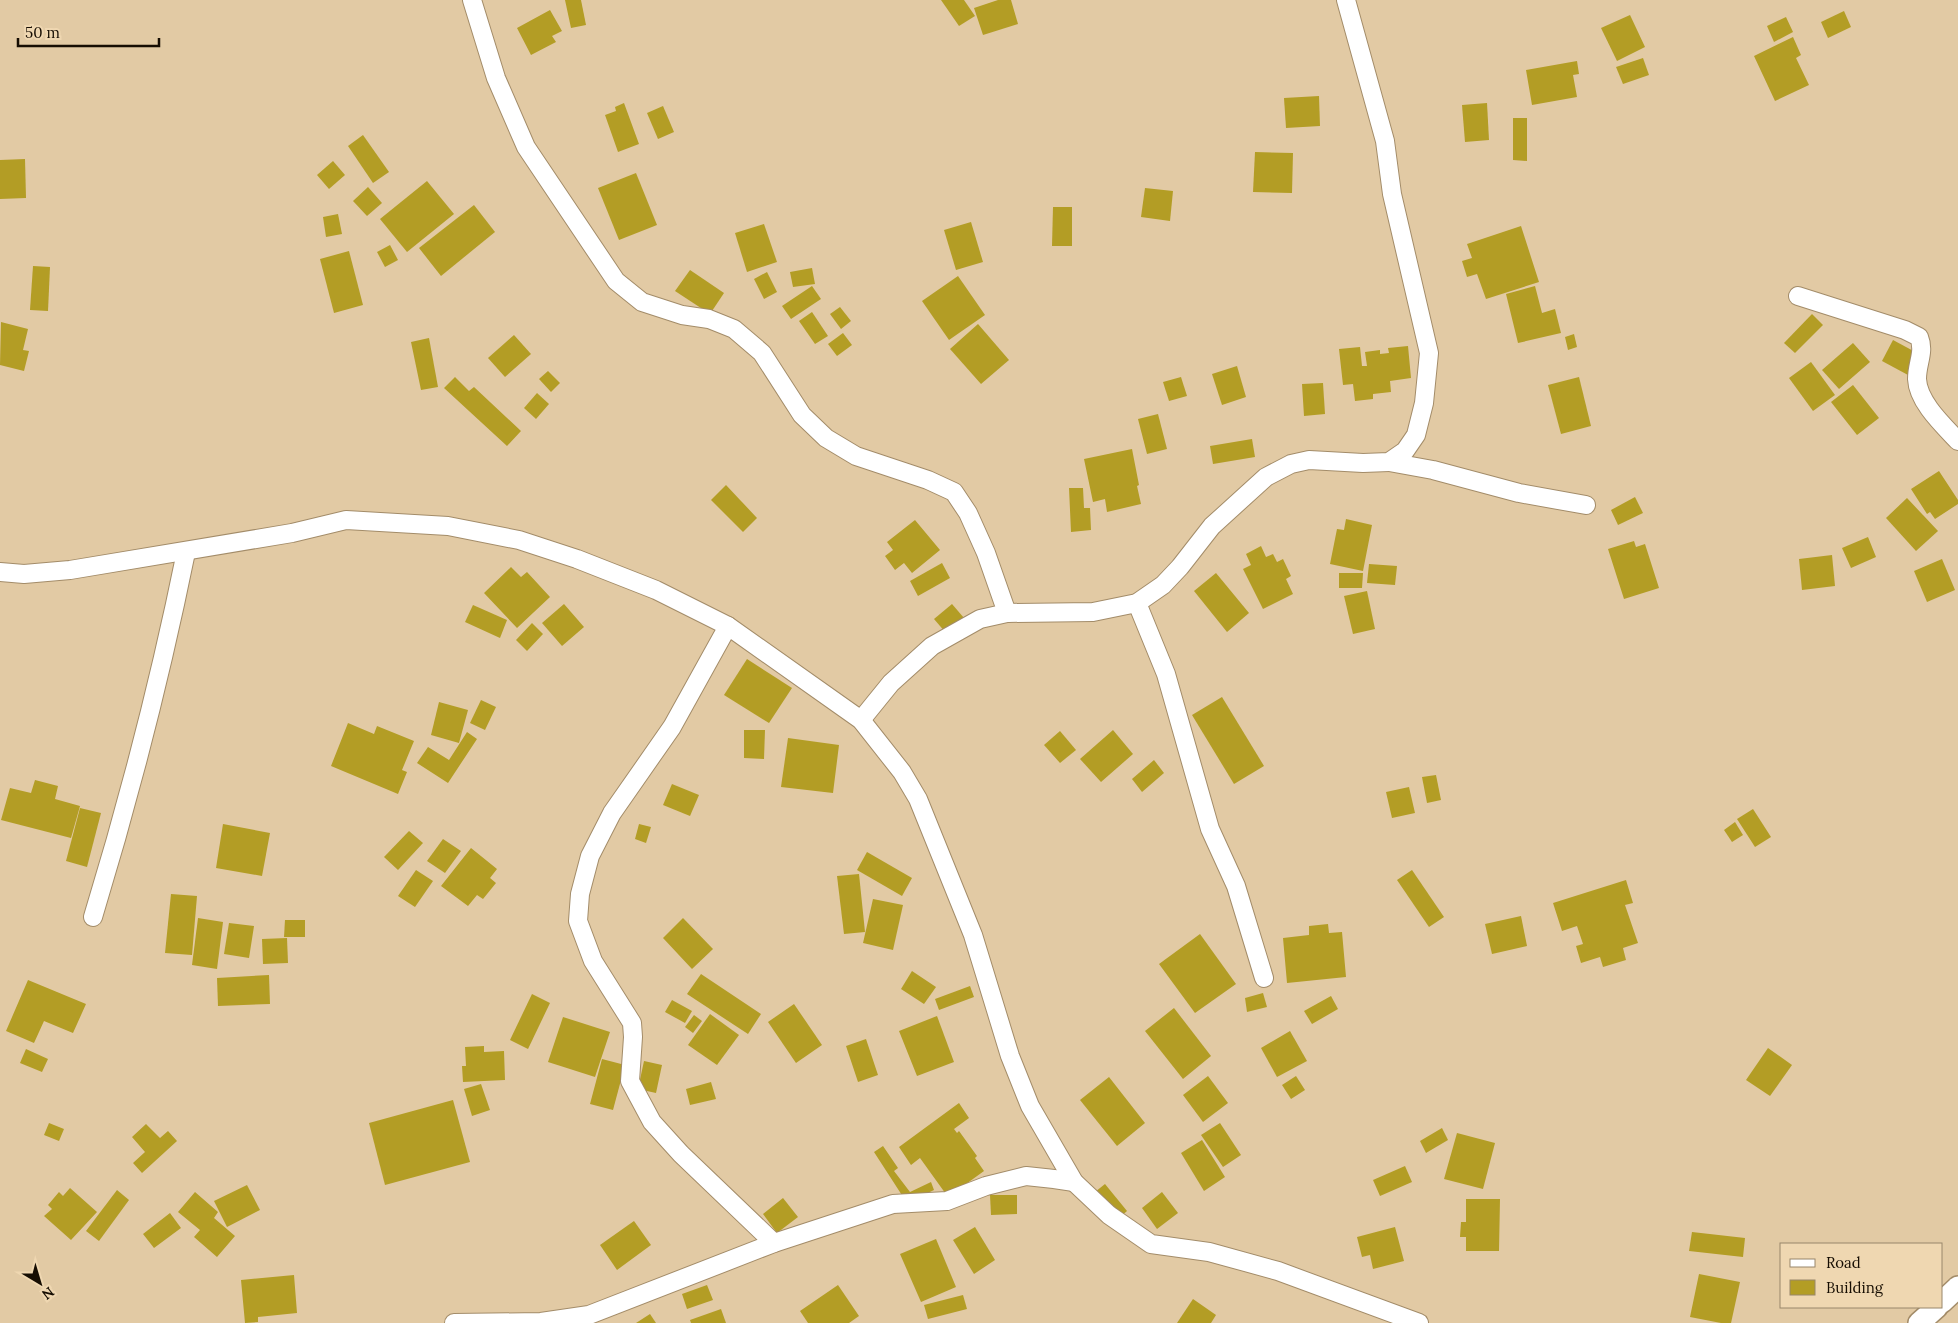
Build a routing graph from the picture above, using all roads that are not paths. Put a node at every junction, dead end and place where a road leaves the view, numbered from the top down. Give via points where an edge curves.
1 (472, 0) edge
2 (1346, 0) edge
3 (1798, 296) dead end
4 (1958, 441) edge
5 (1389, 462) junction
6 (1586, 505) dead end
7 (186, 552) junction
8 (0, 572) edge
9 (1137, 604) junction
10 (1007, 613) junction
11 (728, 626) junction
12 (861, 720) junction
13 (93, 917) dead end
14 (1264, 978) dead end
15 (1074, 1182) junction
16 (774, 1243) junction
17 (1958, 1287) edge
18 (1943, 1301) edge
19 (1936, 1308) edge
20 (1386, 1318) edge
21 (454, 1323) edge
22 (458, 1323) edge
23 (1419, 1323) edge
24 (1919, 1323) edge

1 - 10 street via 496,78 526,147 616,281 642,302 734,328 762,353 802,414 826,438 856,456 954,492 968,513 986,553
2 - 5 street via 1385,141 1394,203 1429,352 1424,403 1416,435 1405,451
3 - 4 street via 1919,337 1923,347 1917,381 1928,408
5 - 6 street via 1519,493
5 - 9 street via 1309,460 1291,464 1266,477 1212,526 1163,584
7 - 8 street via 70,570 24,574
7 - 11 street via 346,520 448,526 519,540 577,558 656,590
7 - 13 street via 167,646
9 - 10 street via 1094,612
9 - 14 street via 1166,674 1210,828 1236,886
10 - 12 street via 980,619 932,646 891,683
11 - 12 street
11 - 16 street via 672,727 612,814 590,856 580,894 578,921 593,961 632,1023 630,1081 652,1122
12 - 15 street via 902,772 918,799 973,935 1010,1056 1030,1106
15 - 16 street via 1026,1176 986,1186 947,1201 893,1204
15 - 20 street via 1109,1215 1152,1244 1209,1252 1278,1271
16 - 22 street via 589,1315 541,1322
17 - 18 street
19 - 24 street
20 - 23 street
21 - 22 street

